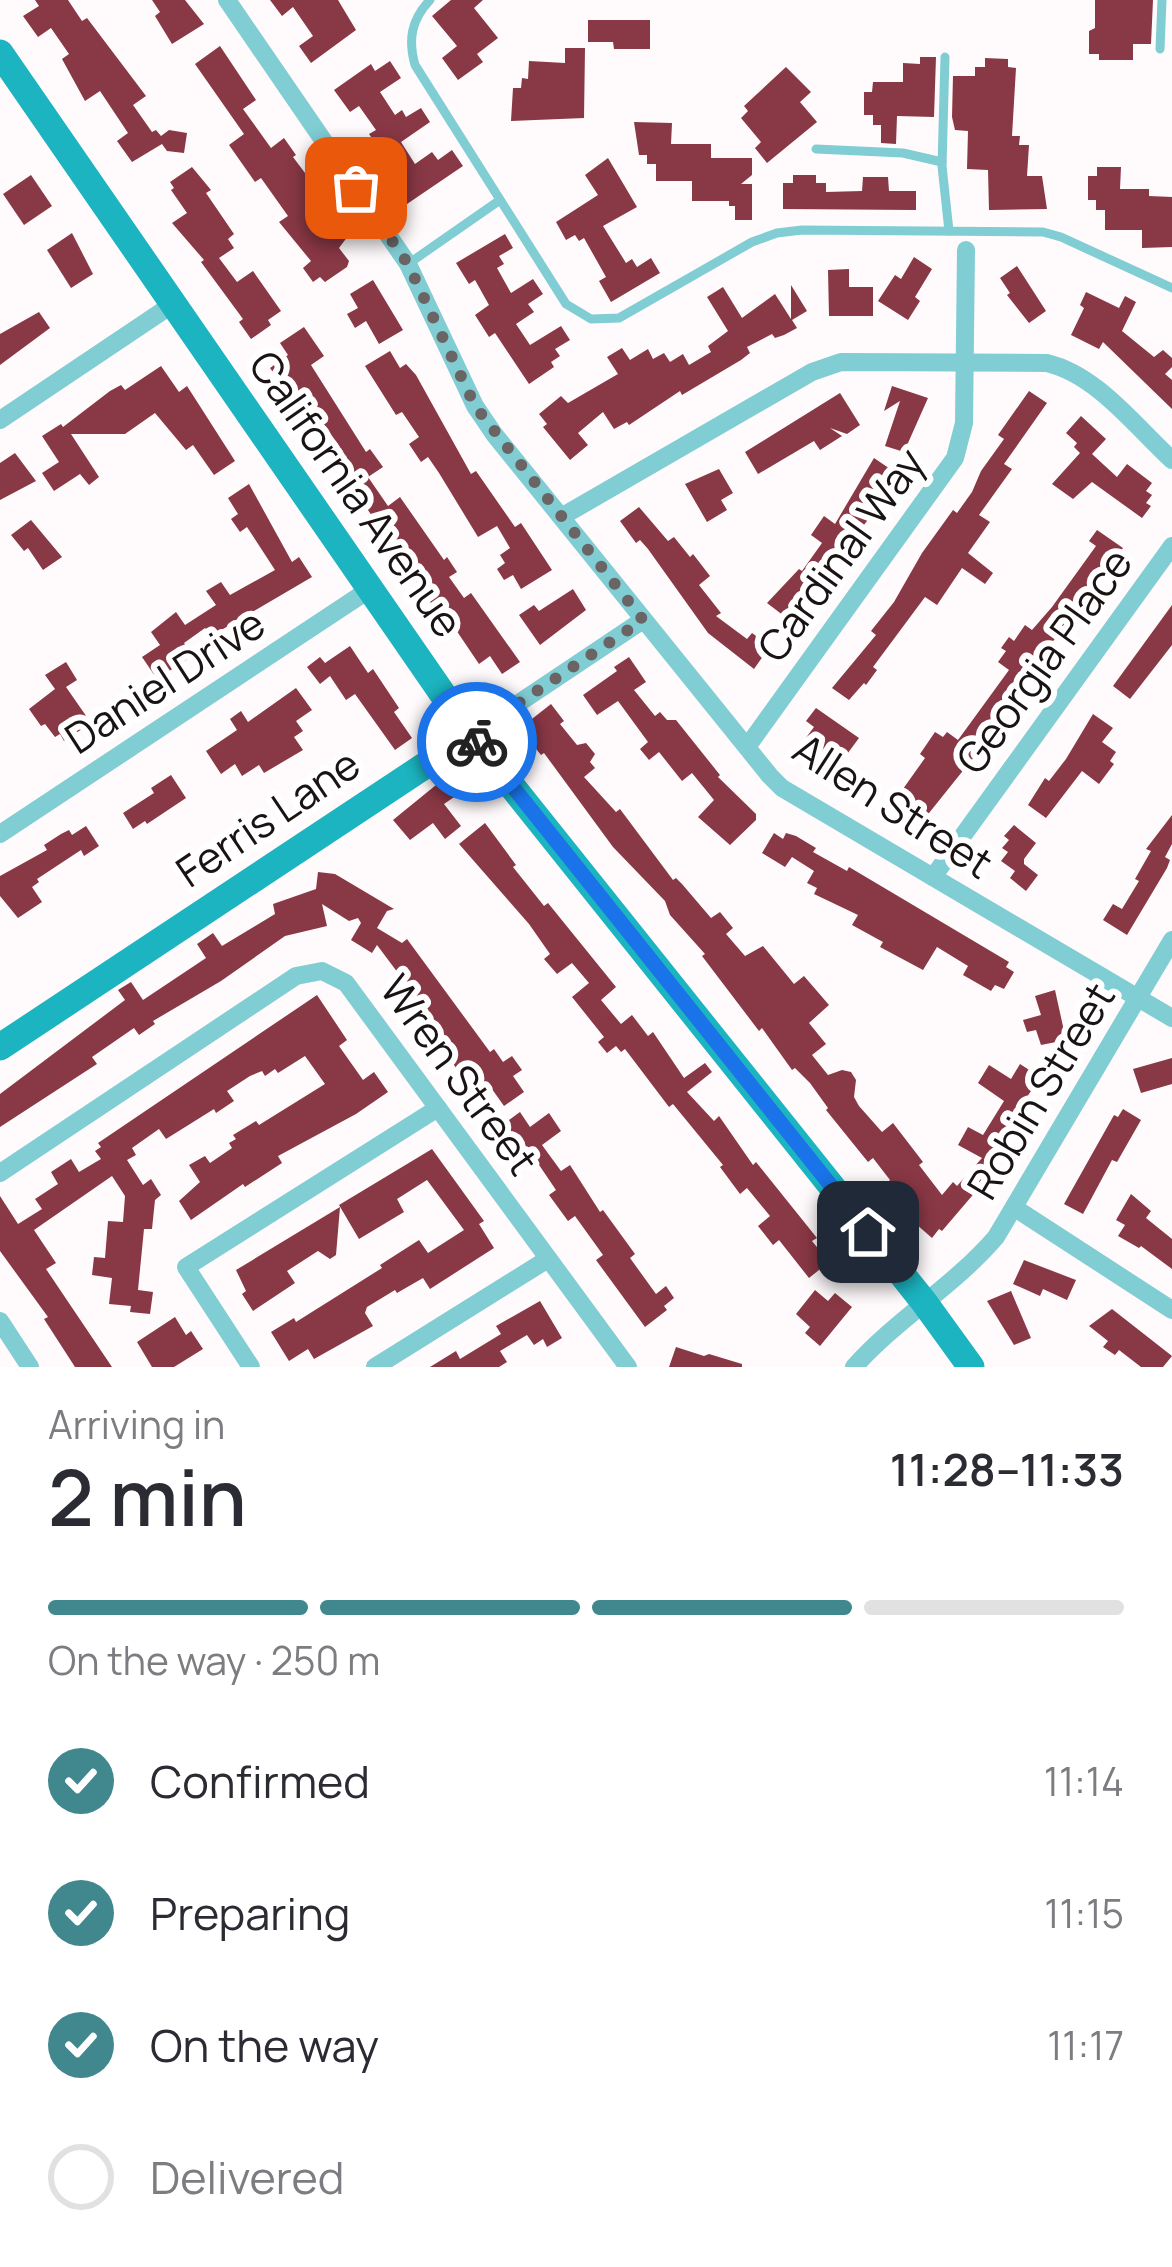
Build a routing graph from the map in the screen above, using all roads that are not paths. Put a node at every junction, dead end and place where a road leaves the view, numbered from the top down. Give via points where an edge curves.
1 (226, 0) edge
2 (430, 0) edge
3 (1162, 0) edge
4 (1160, 49) dead end
5 (0, 53) edge
6 (945, 57) dead end
7 (816, 148) dead end
8 (942, 162) junction
9 (500, 200) junction
10 (949, 231) junction
11 (966, 250) dead end
12 (408, 264) junction
13 (1172, 288) edge
14 (173, 304) junction
15 (965, 362) junction
16 (0, 420) edge
17 (1172, 460) edge
18 (561, 517) junction
19 (1172, 546) edge
20 (370, 589) junction
21 (643, 620) junction
22 (471, 735) junction
23 (747, 747) junction
24 (0, 833) edge
25 (933, 877) junction
26 (1172, 940) edge
27 (1138, 998) junction
28 (1172, 1018) edge
29 (0, 1048) edge
30 (438, 1108) junction
31 (0, 1173) edge
32 (1015, 1208) junction
33 (548, 1259) junction
34 (924, 1302) junction
35 (1172, 1310) edge
36 (0, 1321) edge
37 (30, 1367) edge
38 (251, 1367) edge
39 (375, 1367) edge
40 (628, 1367) edge
41 (854, 1367) edge
42 (971, 1367) edge

1 - 12 street, Allen Street
2 - 9 lane via 411,34 415,65
3 - 4 lane
5 - 14 street, California Avenue
6 - 8 lane
7 - 8 lane
8 - 10 lane
9 - 10 lane via 566,304 604,321 777,233
9 - 12 lane
10 - 13 lane via 1061,236
11 - 15 street, Cardinal Way
12 - 18 street, Allen Street via 475,406
14 - 16 street
14 - 20 street, California Avenue
15 - 17 street via 1064,367
15 - 18 street via 823,366
15 - 23 street, Cardinal Way via 955,458
18 - 21 street, Allen Street
19 - 25 street, Georgia Place
20 - 22 street, California Avenue
20 - 24 street, Daniel Drive
21 - 22 street, Ferris Lane
21 - 23 street, Allen Street
22 - 29 street, Ferris Lane
22 - 34 street, California Avenue
23 - 25 street, Allen Street via 782,788
25 - 27 street, Allen Street
26 - 27 street, Robin Street
27 - 28 street, Allen Street
27 - 32 street, Robin Street
30 - 31 street, Wren Street via 346,982 308,971
30 - 33 street, Wren Street
30 - 38 street via 186,1267
32 - 34 street, Robin Street via 976,1261
32 - 35 street
33 - 39 street
33 - 40 street, Wren Street
34 - 41 street, Robin Street
34 - 42 street, California Avenue
36 - 37 street

